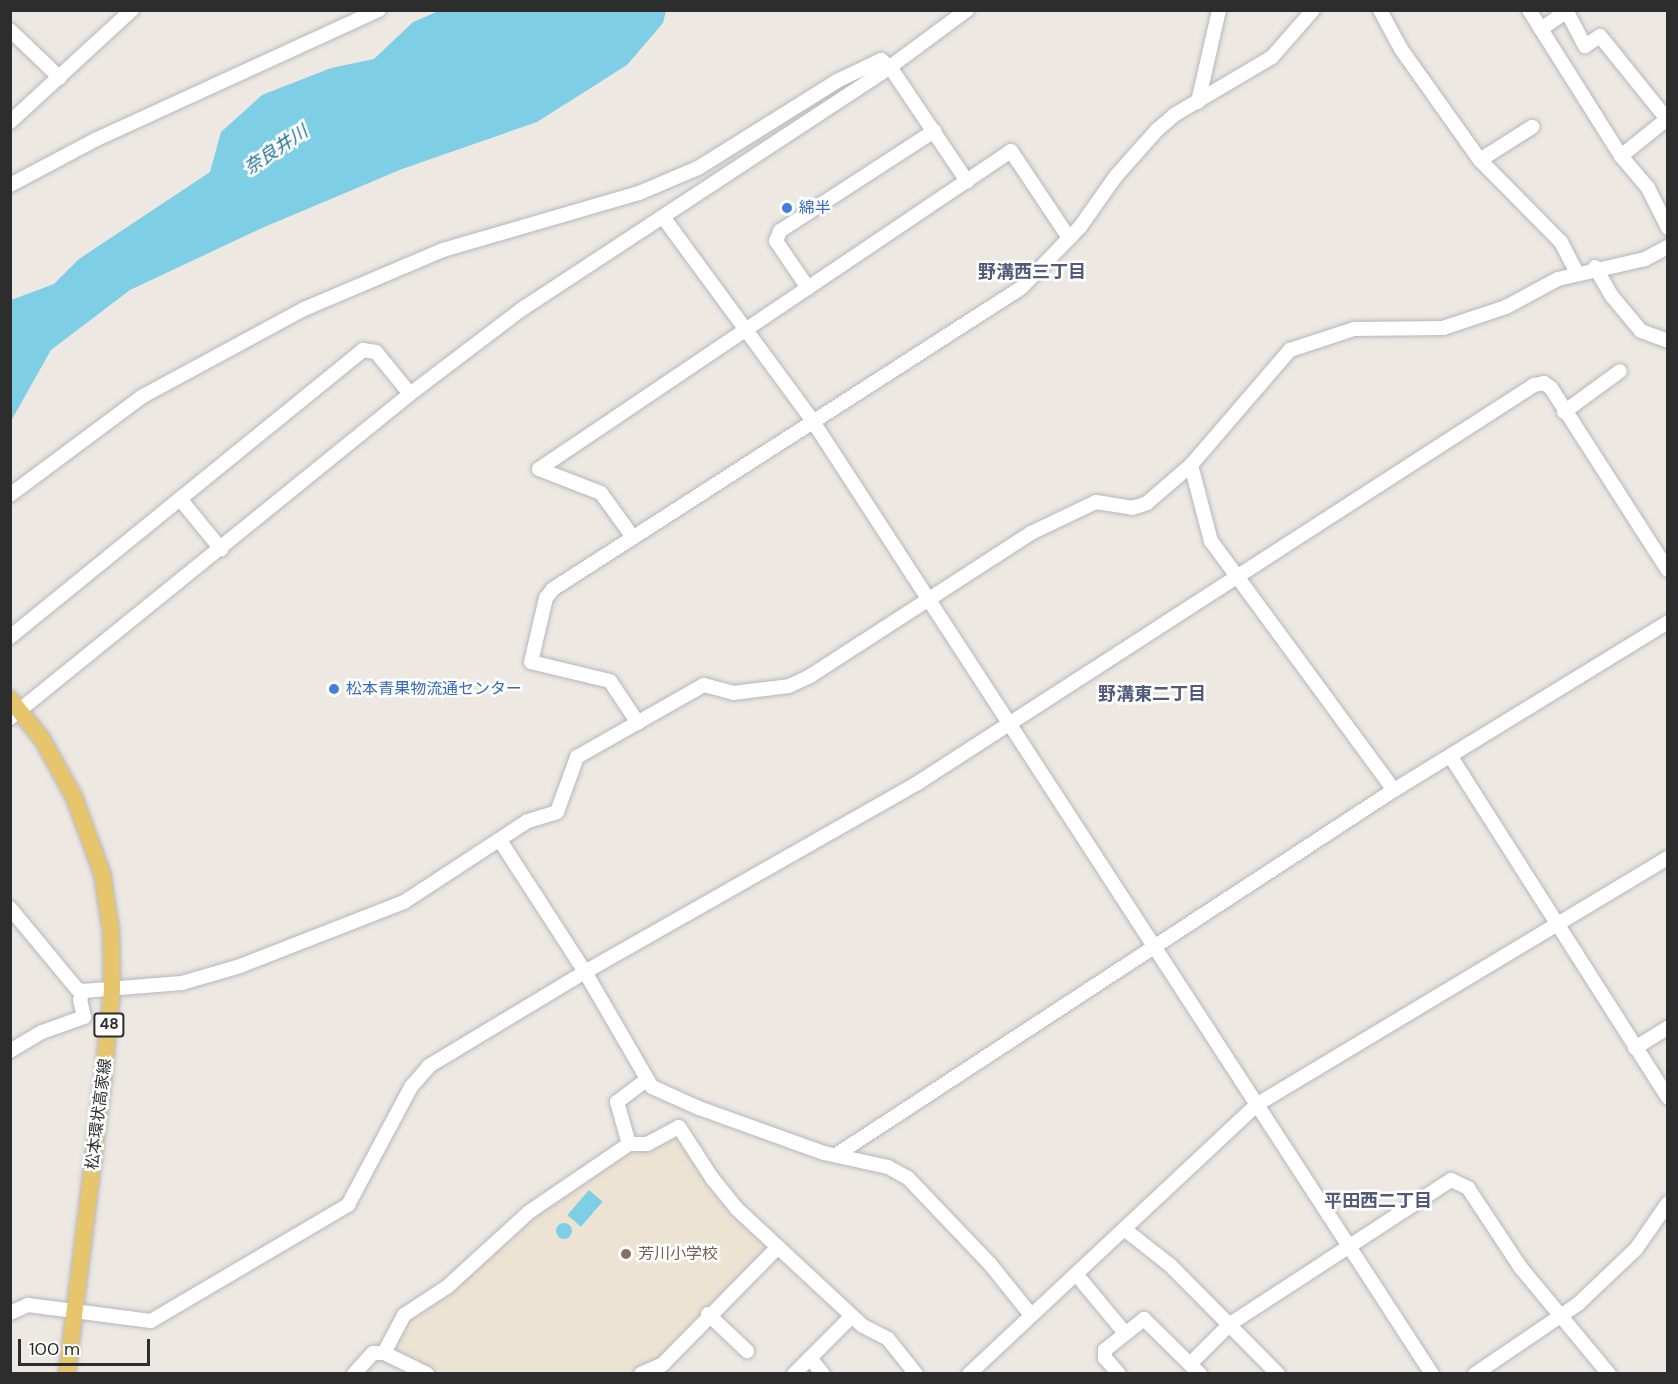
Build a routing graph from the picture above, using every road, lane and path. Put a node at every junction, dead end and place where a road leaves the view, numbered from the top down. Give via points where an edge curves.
1 (132, 10) edge
2 (379, 10) edge
3 (967, 10) edge
4 (1219, 10) edge
5 (1313, 10) edge
6 (1380, 10) edge
7 (1529, 10) edge
8 (1567, 11) edge
9 (1541, 29) junction
10 (10, 30) edge
11 (890, 67) junction
12 (60, 78) junction
13 (1198, 102) junction
14 (10, 122) edge
15 (1532, 127) dead end
16 (934, 131) junction
17 (1621, 156) junction
18 (1480, 160) junction
19 (968, 181) junction
20 (12, 183) edge
21 (663, 216) junction
22 (1668, 228) edge
23 (1069, 238) junction
24 (1668, 247) edge
25 (1595, 267) junction
26 (1577, 273) junction
27 (807, 288) junction
28 (745, 329) junction
29 (1668, 341) edge
30 (1620, 371) dead end
31 (410, 394) junction
32 (1564, 412) junction
33 (812, 420) junction
34 (1191, 465) junction
35 (10, 495) edge
36 (180, 499) junction
37 (632, 536) junction
38 (221, 549) junction
39 (1668, 570) edge
40 (1238, 578) junction
41 (928, 600) junction
42 (1668, 622) edge
43 (10, 637) edge
44 (14, 709) edge
45 (638, 723) junction
46 (1010, 725) junction
47 (1451, 757) junction
48 (1394, 790) junction
49 (501, 842) junction
50 (1668, 858) edge
51 (10, 908) edge
52 (1556, 924) junction
53 (1155, 946) junction
54 (585, 972) junction
55 (112, 990) junction
56 (84, 991) junction
57 (1668, 1027) edge
58 (1635, 1048) junction
59 (10, 1051) edge
60 (646, 1080) junction
61 (1668, 1098) edge
62 (1258, 1104) junction
63 (629, 1144) junction
64 (836, 1155) junction
65 (1668, 1203) edge
66 (1124, 1229) junction
67 (1350, 1245) junction
68 (778, 1247) junction
69 (1076, 1274) junction
70 (75, 1312) junction
71 (10, 1313) edge
72 (708, 1314) junction
73 (1031, 1315) junction
74 (852, 1316) junction
75 (1562, 1316) junction
76 (1230, 1324) junction
77 (1125, 1334) junction
78 (747, 1351) dead end
79 (384, 1353) junction
80 (810, 1358) junction
81 (1195, 1369) edge
82 (652, 1372) edge
83 (67, 1374) edge
84 (354, 1374) edge
85 (427, 1374) edge
86 (794, 1374) edge
87 (824, 1374) edge
88 (916, 1374) edge
89 (969, 1374) edge
90 (1119, 1374) edge
91 (1278, 1374) edge
92 (1432, 1374) edge
93 (1475, 1374) edge
94 (1609, 1374) edge

1 - 12 street
2 - 20 street via 97,139
3 - 11 street
4 - 13 street
5 - 13 street via 1272,57
6 - 18 street via 1401,49
7 - 9 street
8 - 9 street
8 - 17 street via 1585,46 1600,36 1667,119
9 - 17 street
10 - 12 street
11 - 16 street
11 - 21 street
11 - 35 street via 881,60 869,64 698,168 639,193 443,250 304,309 143,396
12 - 14 street
13 - 23 street via 1157,130
15 - 18 street
16 - 19 street
16 - 27 street via 780,231 776,241
17 - 22 street via 1648,188
18 - 26 street via 1561,242
19 - 23 street via 1011,151
19 - 27 street
21 - 28 street
21 - 31 street via 522,309
23 - 33 street via 1021,288
24 - 25 street via 1646,259
25 - 26 street
25 - 29 street via 1611,295 1641,331
26 - 34 street via 1506,307 1443,328 1354,329 1290,350
27 - 28 street
28 - 33 street
28 - 37 street via 539,469 601,493
30 - 32 street
31 - 36 street via 376,352 363,350
31 - 38 street
32 - 39 street
32 - 40 street via 1551,388 1544,383 1534,385
33 - 37 street
33 - 41 street
34 - 40 street via 1211,541
34 - 41 street via 1147,503 1132,508 1096,502 1031,533
36 - 38 street
36 - 43 street
37 - 45 street via 546,598 531,662 610,681
38 - 44 street
40 - 46 street
40 - 48 street
41 - 45 street via 789,686 733,693 704,685
41 - 46 street
42 - 47 street
44 - 55 main road, 松本環状高家線 / 48 via 64,776 97,856 111,931
45 - 49 street via 577,757 557,812 528,822
46 - 53 street
46 - 54 street via 916,784
47 - 48 street
47 - 52 street
48 - 53 street
49 - 54 street
49 - 55 street via 404,902 240,966 182,983
50 - 52 street
51 - 56 street via 77,989
52 - 58 street
52 - 62 street
53 - 62 street
53 - 64 street
54 - 60 street
54 - 70 street via 424,1071 411,1087 348,1205 162,1317 151,1321
55 - 56 street
55 - 70 main road, 松本環状高家線 / 48
56 - 59 street via 80,1000 84,1017 42,1032
57 - 58 street
58 - 61 street
60 - 63 street via 617,1102
60 - 64 street via 663,1093 699,1108
62 - 66 street
62 - 67 street
63 - 68 street via 647,1144 679,1127 712,1178
63 - 79 street via 529,1212 447,1287 404,1315
64 - 73 street via 888,1167 923,1190
65 - 75 street via 1636,1250
66 - 69 street
66 - 76 street via 1171,1266
67 - 75 street via 1451,1180 1458,1180 1521,1268
67 - 76 street
67 - 92 street
68 - 72 street
68 - 74 street
69 - 73 street
69 - 77 street
70 - 71 street via 28,1305
70 - 83 main road, 松本環状高家線 / 48
72 - 78 street
72 - 82 street
73 - 89 street
74 - 80 street
74 - 88 street via 888,1339
75 - 93 street
75 - 94 street
76 - 81 street
76 - 91 street
77 - 81 street via 1144,1319
77 - 90 street via 1105,1350 1105,1358
79 - 84 street via 373,1353
79 - 85 street
80 - 86 street
80 - 87 street

